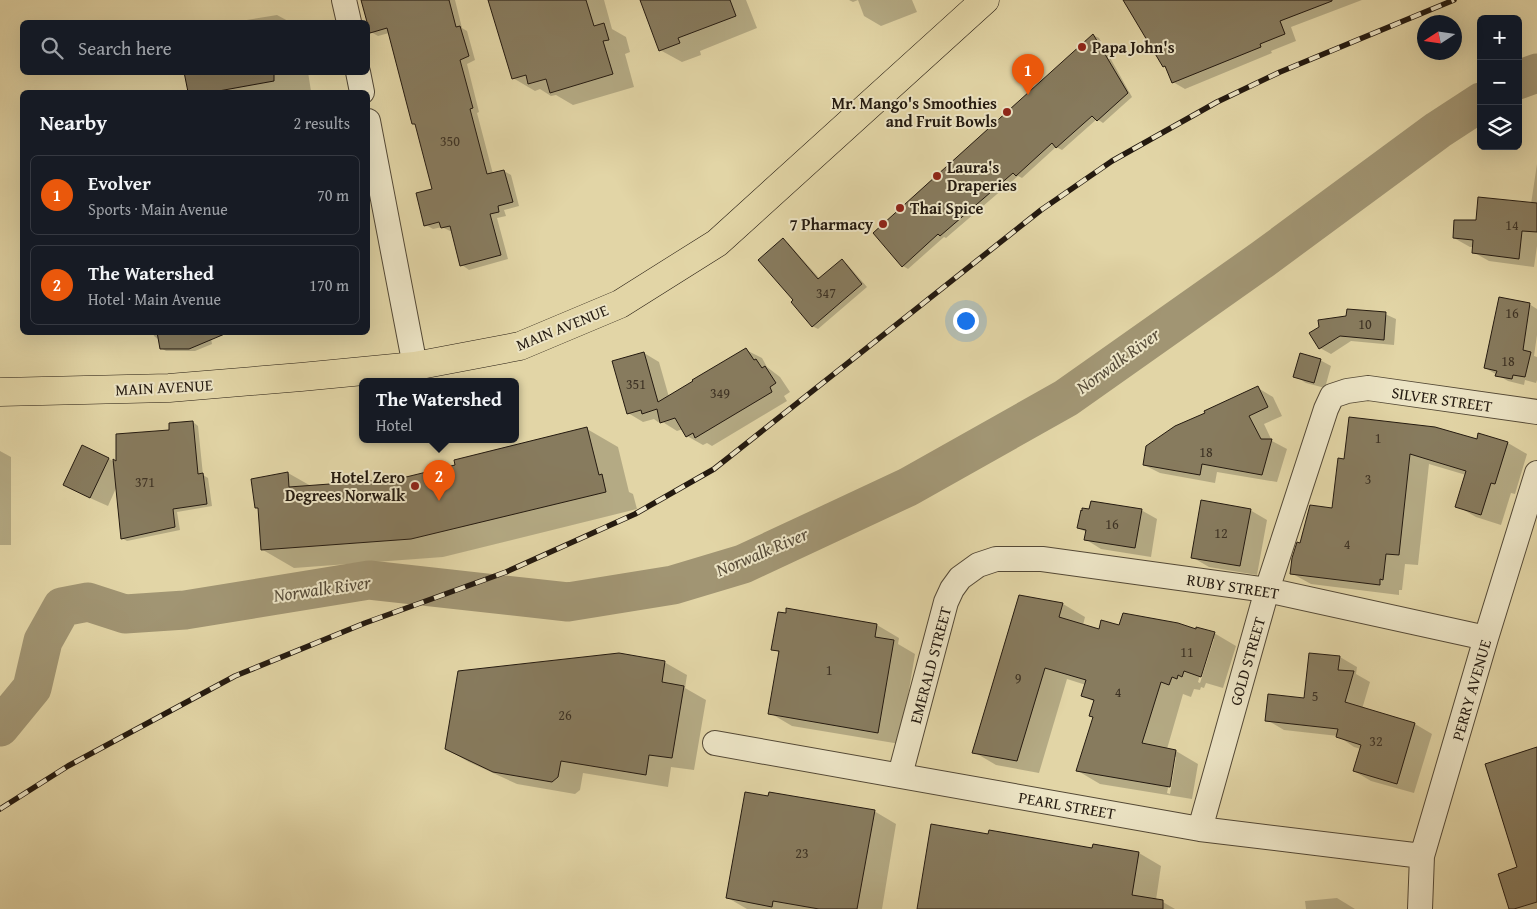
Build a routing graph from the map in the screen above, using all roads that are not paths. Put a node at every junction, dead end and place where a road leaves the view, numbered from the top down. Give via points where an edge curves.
1 (344, 0) edge
2 (985, 0) edge
3 (349, 20) edge
4 (359, 75) edge
5 (362, 90) edge
6 (370, 131) edge
7 (415, 366) junction
8 (1347, 391) joint
9 (0, 392) edge
10 (1537, 412) edge
11 (1537, 473) edge
12 (978, 565) joint
13 (1267, 590) junction
14 (1486, 638) junction
15 (715, 743) dead end
16 (900, 775) junction
17 (1200, 829) junction
18 (1422, 856) junction
19 (1420, 909) edge

1 - 3 street
2 - 7 main road, MAIN AVENUE via 717,244 620,304 520,346
4 - 5 street
6 - 7 street
7 - 9 main road, MAIN AVENUE via 169,388
8 - 10 street, SILVER STREET via 1368,388
8 - 13 street, GOLD STREET via 1332,396 1326,409
11 - 14 street, PERRY AVENUE
12 - 13 street, RUBY STREET via 996,559 1042,559
12 - 16 street, EMERALD STREET via 960,578 946,602
13 - 14 street, RUBY STREET
13 - 17 street, GOLD STREET
14 - 18 street, PERRY AVENUE
15 - 16 street, PEARL STREET
16 - 17 street, PEARL STREET
17 - 18 street, PEARL STREET
18 - 19 street, PERRY AVENUE

